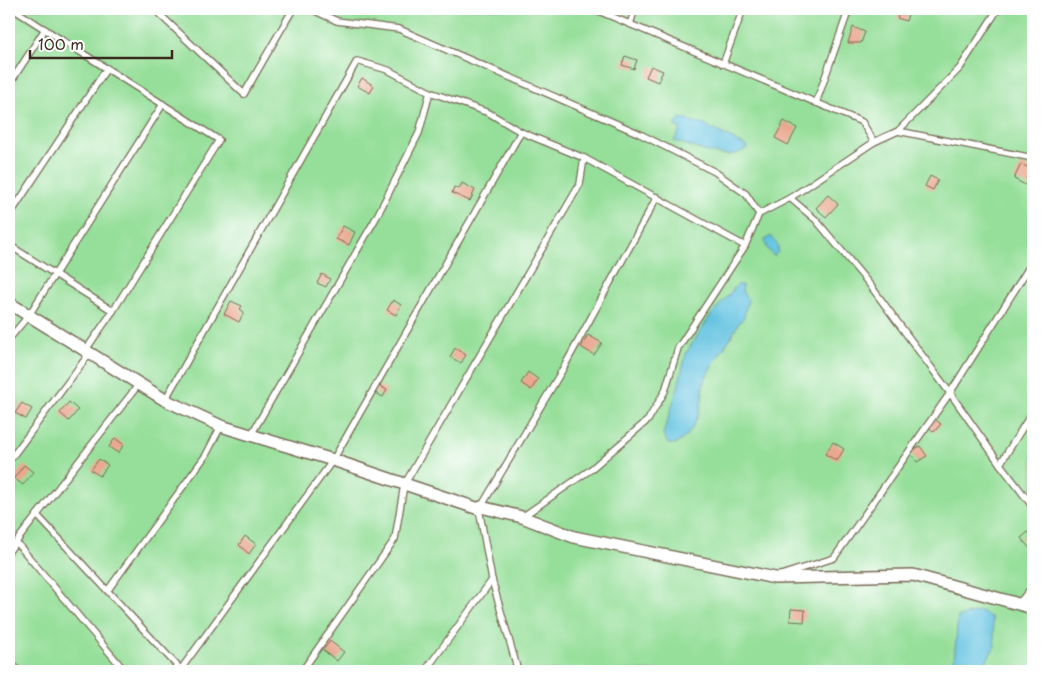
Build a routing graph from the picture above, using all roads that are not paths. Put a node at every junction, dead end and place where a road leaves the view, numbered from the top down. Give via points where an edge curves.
1 (13, 9) edge
2 (154, 9) edge
3 (293, 9) edge
4 (311, 9) edge
5 (594, 9) edge
6 (635, 9) edge
7 (743, 9) edge
8 (849, 9) edge
9 (998, 9) edge
10 (630, 24) junction
11 (45, 29) junction
12 (723, 64) junction
13 (107, 68) junction
14 (9, 85) edge
15 (430, 92) junction
16 (816, 103) junction
17 (163, 104) junction
18 (898, 131) junction
19 (522, 132) junction
20 (874, 142) junction
21 (584, 158) junction
22 (1033, 158) edge
23 (657, 197) junction
24 (790, 198) junction
25 (759, 214) junction
26 (9, 216) edge
27 (9, 244) edge
28 (745, 246) junction
29 (1033, 261) edge
30 (55, 274) junction
31 (9, 303) edge
32 (112, 311) junction
33 (29, 314) junction
34 (9, 339) edge
35 (87, 352) junction
36 (139, 384) junction
37 (950, 393) junction
38 (165, 400) junction
39 (1033, 410) edge
40 (221, 426) junction
41 (251, 435) junction
42 (9, 448) edge
43 (16, 451) junction
44 (333, 460) junction
45 (9, 461) edge
46 (1000, 464) junction
47 (404, 485) junction
48 (1033, 507) edge
49 (480, 508) junction
50 (37, 515) junction
51 (522, 518) junction
52 (16, 542) junction
53 (9, 551) edge
54 (775, 578) junction
55 (492, 580) junction
56 (1033, 586) edge
57 (108, 590) junction
58 (1018, 603) junction
59 (1033, 608) edge
60 (9, 660) edge
61 (182, 670) edge
62 (18, 671) edge
63 (125, 671) edge
64 (302, 671) edge
65 (425, 671) edge
66 (518, 671) edge

1 - 11 lane
2 - 3 lane via 244,94
4 - 25 lane via 337,21 398,29 638,133 715,172 746,194
5 - 10 lane
6 - 10 lane
7 - 12 lane
8 - 16 lane
9 - 18 lane via 960,68
10 - 12 lane
11 - 13 lane
11 - 14 lane
12 - 16 lane
13 - 17 lane
13 - 26 lane
15 - 19 lane via 490,113
15 - 38 lane via 388,70 357,61
15 - 41 lane via 419,133 376,218
16 - 20 lane via 862,122
17 - 30 lane
17 - 32 lane via 220,140
18 - 20 lane
18 - 22 lane
19 - 21 lane
19 - 44 lane
20 - 24 lane
21 - 23 lane
21 - 47 lane via 580,184
23 - 28 lane
23 - 49 lane via 564,367
24 - 25 lane
24 - 37 lane via 816,220 870,285
25 - 28 lane
27 - 30 lane
28 - 51 lane via 678,348 665,391 648,420 590,470
29 - 37 lane
30 - 32 lane
30 - 33 lane
31 - 33 street
32 - 35 lane
33 - 34 lane
33 - 35 street
35 - 36 street
35 - 43 lane
36 - 38 street
36 - 50 lane
37 - 46 lane
37 - 54 lane via 834,558
38 - 40 street
39 - 46 lane
40 - 41 street
40 - 57 lane via 206,455
41 - 44 street
42 - 43 lane
43 - 45 lane
44 - 47 street
44 - 61 lane
46 - 48 lane
47 - 49 street
47 - 64 lane via 395,539
49 - 51 street
49 - 55 lane
50 - 52 lane
50 - 57 lane
51 - 54 street via 574,537
52 - 53 lane
52 - 63 lane
54 - 58 street via 913,575
55 - 65 lane
55 - 66 lane
56 - 58 lane
57 - 61 lane
58 - 59 street
60 - 62 lane

